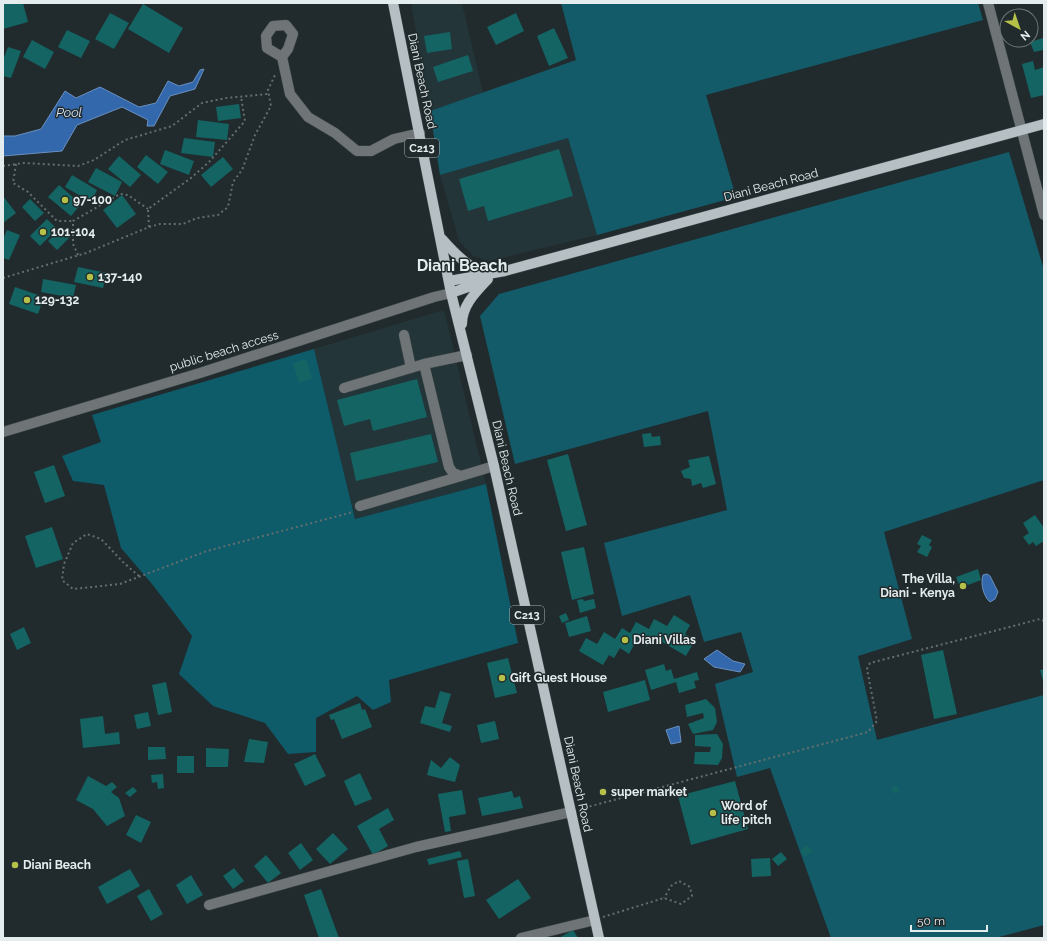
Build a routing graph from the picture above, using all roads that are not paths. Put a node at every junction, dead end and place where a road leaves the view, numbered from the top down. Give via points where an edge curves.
1 (392, 3) edge
2 (988, 3) edge
3 (282, 57) dead end
4 (1044, 124) edge
5 (1021, 130) junction
6 (420, 133) junction
7 (1044, 215) edge
8 (442, 239) junction
9 (486, 277) junction
10 (449, 281) junction
11 (452, 293) junction
12 (434, 297) junction
13 (462, 332) junction
14 (404, 335) dead end
15 (467, 355) junction
16 (424, 364) junction
17 (411, 368) junction
18 (344, 388) dead end
19 (3, 432) edge
20 (494, 466) junction
21 (461, 476) junction
22 (360, 508) road end
23 (571, 812) junction
24 (209, 905) dead end
25 (594, 920) junction
26 (521, 938) edge
27 (599, 938) edge

1 - 6 main road, Diani Beach Road / C213
2 - 5 street
3 - 6 street via 290,94 308,117 336,133 357,151 371,152 394,139
4 - 5 main road, Diani Beach Road
5 - 7 street
5 - 9 main road, Diani Beach Road
6 - 8 main road, Diani Beach Road / C213
8 - 9 main road via 459,258
8 - 10 main road, Diani Beach Road / C213
9 - 10 main road
9 - 11 main road
9 - 13 main road via 469,300 462,318
10 - 11 main road, Diani Beach Road / C213
10 - 12 street
11 - 12 street, public beach access
11 - 13 main road, Diani Beach Road / C213
12 - 19 street, public beach access via 200,373
13 - 15 main road, Diani Beach Road / C213
14 - 17 street
15 - 16 street
15 - 20 main road, Diani Beach Road / C213
16 - 17 street
16 - 21 street via 449,467
17 - 18 street
20 - 21 street
20 - 23 main road, Diani Beach Road / C213
21 - 22 street
23 - 24 street via 416,847
23 - 25 main road, Diani Beach Road / C213
25 - 26 street
25 - 27 main road, Diani Beach Road / C213

